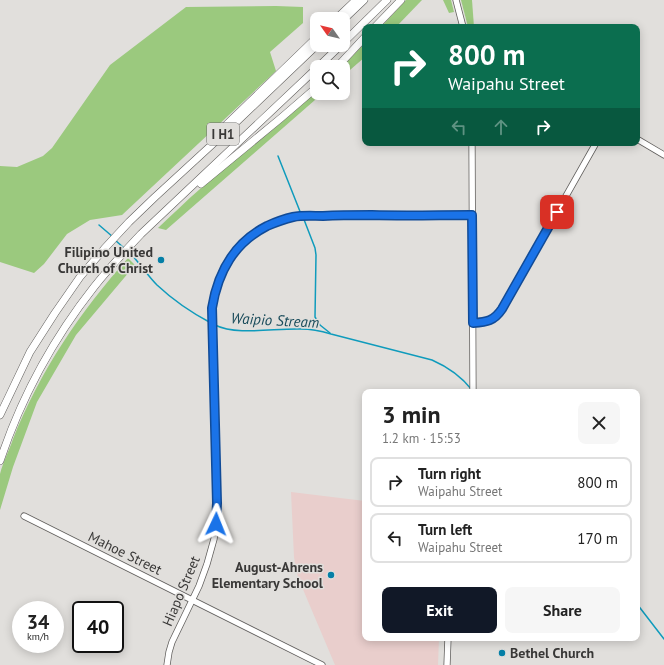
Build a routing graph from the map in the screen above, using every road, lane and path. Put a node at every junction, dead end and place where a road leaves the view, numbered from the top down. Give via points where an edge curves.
1 (356, 0) edge
2 (364, 0) edge
3 (387, 0) edge
4 (401, 0) edge
5 (456, 0) edge
6 (343, 12) edge
7 (350, 13) edge
8 (362, 24) edge
9 (362, 24) edge
10 (378, 24) edge
11 (462, 24) edge
12 (350, 36) edge
13 (362, 40) edge
14 (310, 44) edge
15 (310, 52) edge
16 (334, 52) edge
17 (326, 60) edge
18 (343, 60) edge
19 (310, 75) edge
20 (310, 93) edge
21 (640, 141) edge
22 (472, 146) edge
23 (594, 146) edge
24 (664, 155) edge
25 (155, 197) junction
26 (472, 215) junction
27 (160, 216) junction
28 (473, 323) junction
29 (473, 389) edge
30 (0, 415) edge
31 (0, 461) edge
32 (24, 516) dead end
33 (192, 600) junction
34 (448, 641) edge
35 (167, 665) edge
36 (322, 665) edge
37 (447, 665) edge

1 - 6 highway
2 - 7 highway
3 - 9 highway, I H1
4 - 10 highway
5 - 11 street
8 - 12 highway, I H1
13 - 18 highway
14 - 25 highway
15 - 25 highway, I H1
16 - 17 highway, I H1
19 - 27 highway, I H1
20 - 27 highway
21 - 24 street
22 - 26 street
23 - 28 street via 502,309 492,320
25 - 30 highway, I H1 via 104,249 54,313 30,352
26 - 28 street
26 - 33 street, Hiapo Street via 299,216 275,222 252,235 237,248 218,280 213,299 216,524 212,549
27 - 31 highway, I H1 via 94,286 61,332 16,417
28 - 29 street
32 - 33 street, Mahoe Street
33 - 35 street, Hiapo Street via 172,642
33 - 36 street, Mahoe Street
34 - 37 street

